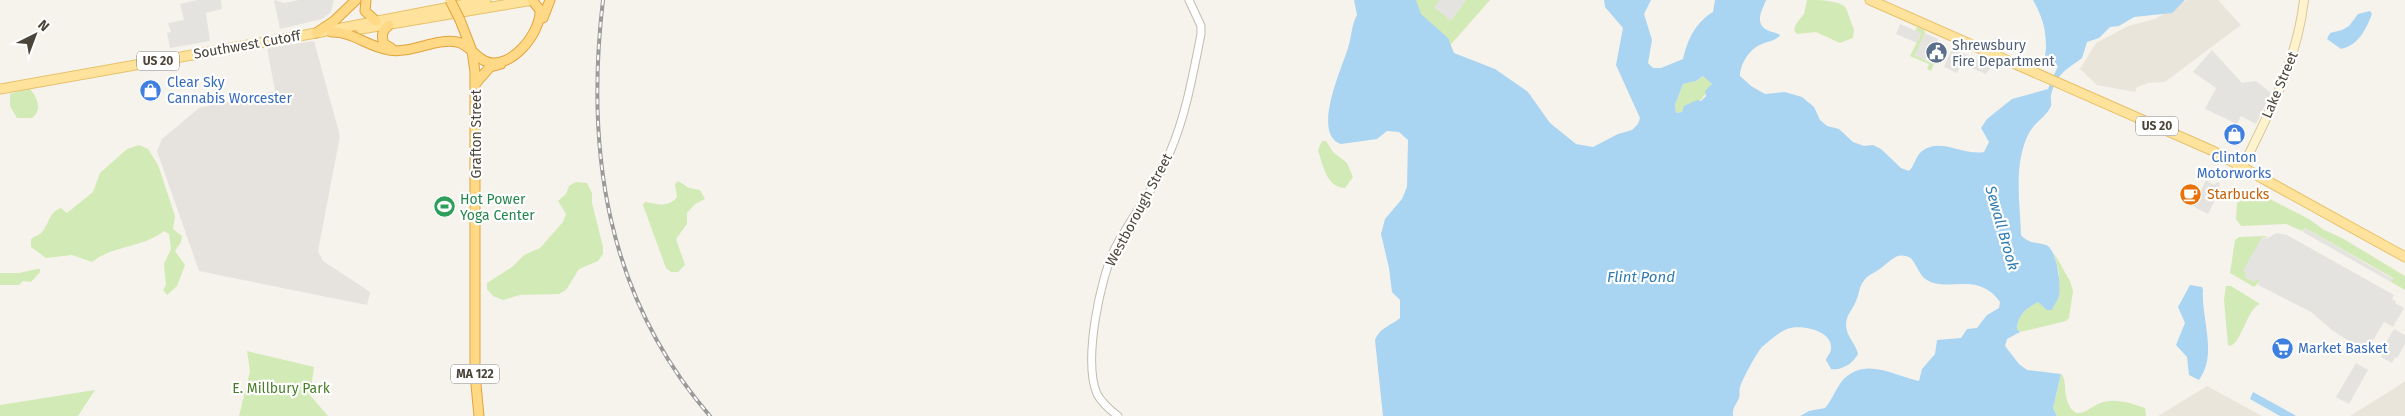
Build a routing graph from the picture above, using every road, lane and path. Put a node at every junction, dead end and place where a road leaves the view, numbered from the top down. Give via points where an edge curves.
1 (356, 0) edge
2 (366, 0) edge
3 (450, 0) edge
4 (486, 0) edge
5 (532, 0) edge
6 (550, 0) edge
7 (1190, 0) edge
8 (1870, 0) edge
9 (2304, 0) edge
10 (376, 20) junction
11 (461, 24) junction
12 (389, 25) junction
13 (331, 32) joint
14 (341, 32) junction
15 (316, 33) junction
16 (472, 51) junction
17 (476, 83) junction
18 (0, 89) edge
19 (2243, 166) junction
20 (2405, 257) edge
21 (478, 415) edge
22 (1118, 416) edge

1 - 15 highway
2 - 10 highway via 365,10
3 - 11 highway, Grafton Street / MA 122, bridge
4 - 10 main road, Southwest Cutoff / US 20
5 - 12 main road, Southwest Cutoff / US 20
5 - 16 highway via 540,10 540,19 533,35 519,51 494,63
6 - 17 highway via 528,46 508,61 490,67
7 - 22 street, Westborough Street via 1201,34 1180,126 1164,166 1110,260 1095,319 1093,357 1097,392
8 - 19 main road, US 20
9 - 19 main road, Lake Street via 2301,28 2290,66
10 - 15 main road, Southwest Cutoff / US 20
11 - 12 highway via 452,39 395,48 386,46 383,41 383,33
11 - 16 highway, Grafton Street / MA 122
12 - 14 main road, Southwest Cutoff / US 20
13 - 14 highway, Southwest Cutoff / US 20
13 - 15 main road, Southwest Cutoff / US 20
14 - 16 highway via 389,50 450,41 464,44
15 - 18 main road, Southwest Cutoff / US 20
16 - 17 highway, Grafton Street / MA 122
17 - 21 highway, Grafton Street / MA 122
19 - 20 main road, US 20

